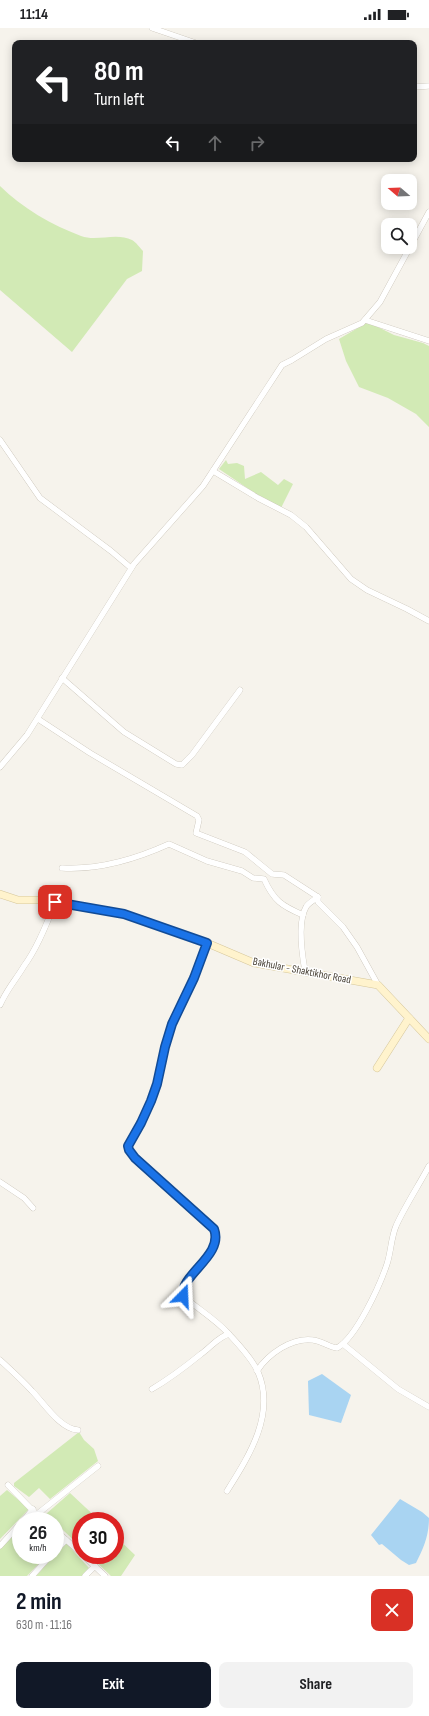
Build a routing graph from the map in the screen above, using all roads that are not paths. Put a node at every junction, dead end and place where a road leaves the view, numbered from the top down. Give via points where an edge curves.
1 (152, 28) edge
2 (187, 40) edge
3 (429, 86) edge
4 (417, 87) edge
5 (429, 212) edge
6 (417, 234) edge
7 (406, 254) edge
8 (365, 320) junction
9 (429, 341) edge
10 (0, 440) edge
11 (213, 470) junction
12 (131, 568) junction
13 (429, 621) edge
14 (62, 678) junction
15 (240, 690) dead end
16 (38, 719) junction
17 (0, 767) edge
18 (62, 868) dead end
19 (0, 894) edge
20 (318, 897) junction
21 (55, 902) junction
22 (303, 915) junction
23 (207, 943) junction
24 (305, 971) junction
25 (378, 985) junction
26 (0, 1006) edge
27 (409, 1018) junction
28 (429, 1039) edge
29 (377, 1068) dead end
30 (429, 1166) edge
31 (0, 1182) edge
32 (33, 1208) dead end
33 (229, 1334) junction
34 (343, 1344) junction
35 (0, 1360) edge
36 (257, 1371) junction
37 (152, 1389) dead end
38 (429, 1407) edge
39 (78, 1430) dead end
40 (98, 1466) dead end
41 (8, 1485) dead end
42 (227, 1491) dead end
43 (35, 1512) joint
44 (12, 1533) edge
45 (66, 1540) edge
46 (72, 1545) edge
47 (0, 1546) edge
48 (43, 1564) edge
49 (95, 1566) joint
50 (32, 1576) edge
51 (85, 1576) edge
52 (105, 1576) edge

1 - 2 street
3 - 4 street
5 - 6 street
7 - 8 street via 380,302
8 - 9 street
8 - 11 street via 282,364
10 - 12 street via 40,498
11 - 12 street via 203,486
11 - 13 street via 306,527 351,579 367,590
12 - 14 street
14 - 15 street via 124,732 176,764 182,765
14 - 16 street
16 - 17 street
16 - 20 street via 96,757 197,816 199,820 196,832 245,852 272,874 284,875
18 - 22 street via 110,864 169,844 207,861 242,871 253,878 264,879 270,893 279,904
19 - 21 street, Bakhular - Shaktikhor Road via 18,900
20 - 22 street via 306,906
20 - 25 street via 318,902 343,927
21 - 23 street, Bakhular - Shaktikhor Road via 124,914
21 - 26 street via 35,948 6,990
22 - 24 street via 301,931
23 - 24 street, Bakhular - Shaktikhor Road via 254,962
23 - 33 street via 172,1024 151,1101 128,1146 135,1158 214,1229 217,1236 214,1246 182,1290 183,1296
24 - 25 street, Bakhular - Shaktikhor Road
25 - 27 street
27 - 28 street
27 - 29 street
30 - 34 street via 397,1224 388,1262 372,1299
31 - 32 street via 24,1198
33 - 36 street via 250,1358
33 - 37 street via 220,1336 192,1362
34 - 36 street via 337,1348 314,1340 295,1341 282,1347
34 - 38 street via 398,1389
35 - 39 street via 30,1388 48,1411 71,1430
36 - 42 street via 262,1384 264,1402 262,1420 249,1453
40 - 43 street
41 - 43 street
44 - 47 street
45 - 46 street
48 - 50 street
49 - 51 street
49 - 52 street

